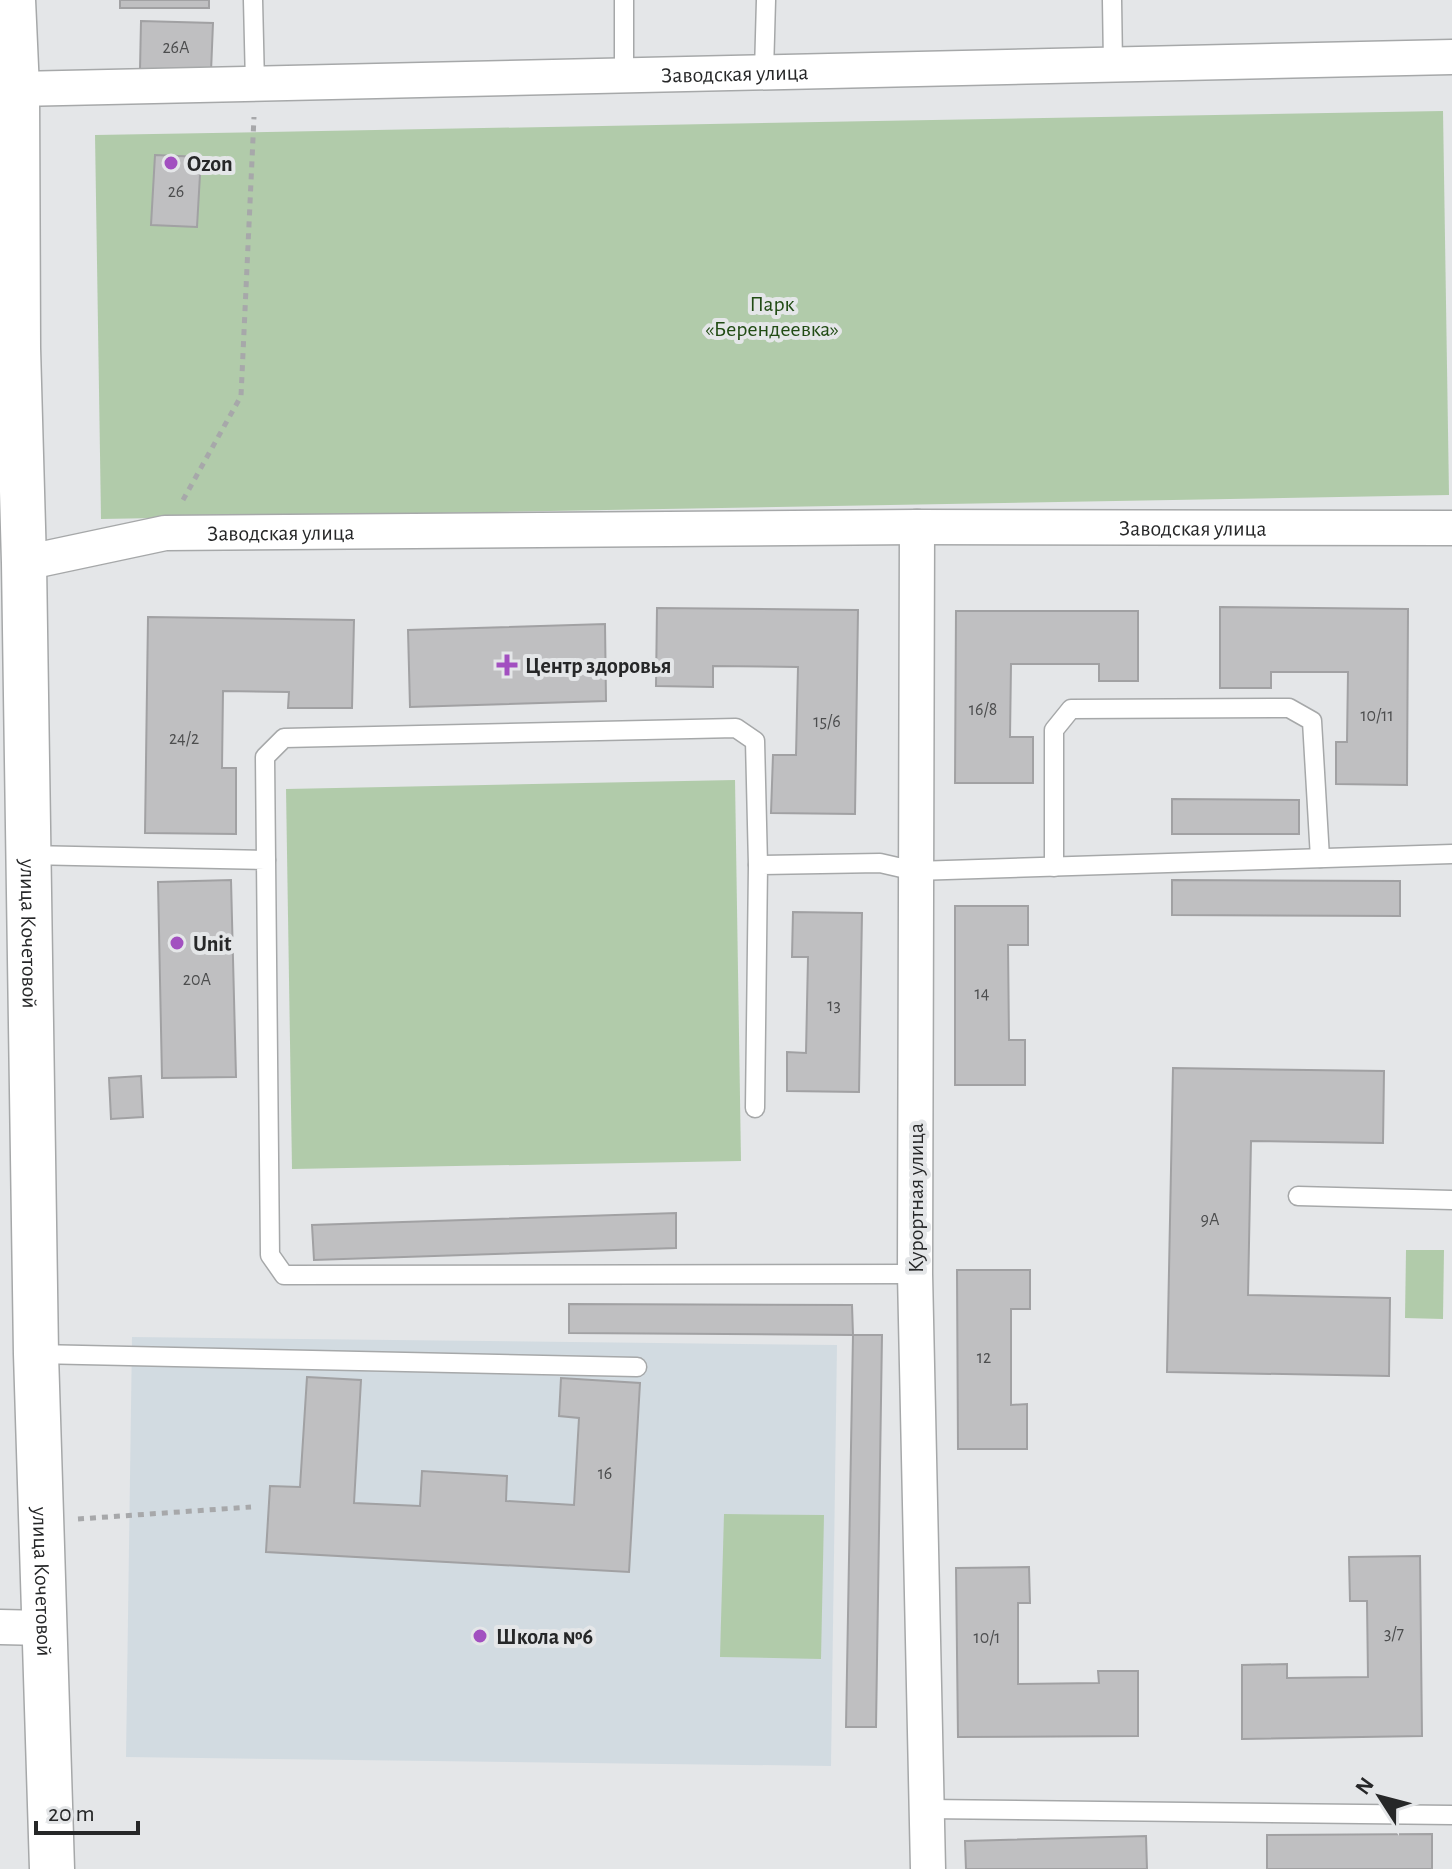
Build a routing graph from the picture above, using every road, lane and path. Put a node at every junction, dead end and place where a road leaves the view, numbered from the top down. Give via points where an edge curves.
1 (13, 0) edge
2 (253, 0) edge
3 (624, 0) edge
4 (766, 0) edge
5 (1112, 0) edge
6 (1452, 57) edge
7 (1113, 64) junction
8 (764, 72) junction
9 (624, 76) junction
10 (255, 84) junction
11 (17, 89) junction
12 (9, 253) edge
13 (9, 348) edge
14 (917, 527) junction
15 (1452, 528) edge
16 (165, 533) junction
17 (24, 563) junction
18 (1452, 854) edge
19 (27, 855) junction
20 (1320, 858) junction
21 (266, 860) junction
22 (758, 865) junction
23 (1054, 867) junction
24 (915, 871) junction
25 (755, 1108) dead end
26 (1298, 1196) dead end
27 (1452, 1200) edge
28 (915, 1274) junction
29 (36, 1354) junction
30 (637, 1367) dead end
31 (251, 1507) dead end
32 (69, 1519) dead end
33 (0, 1627) edge
34 (44, 1628) junction
35 (927, 1809) junction
36 (1452, 1815) edge
37 (52, 1869) edge
38 (928, 1869) edge

1 - 11 main road, улица Кочетовой
2 - 10 lane
3 - 9 lane
4 - 8 lane
5 - 7 lane
6 - 7 street, Заводская улица
7 - 8 street, Заводская улица
8 - 9 street, Заводская улица
9 - 10 street, Заводская улица
10 - 11 street, Заводская улица
10 - 16 path via 241,396
11 - 12 main road, улица Кочетовой
12 - 13 main road, улица Кочетовой
13 - 17 main road, улица Кочетовой
14 - 15 street, Заводская улица
14 - 16 street, Заводская улица
14 - 24 street, Курортная улица
16 - 17 street, Заводская улица
17 - 19 main road, улица Кочетовой
18 - 20 lane
19 - 21 lane
19 - 29 main road, улица Кочетовой
20 - 23 lane
20 - 23 lane via 1312,721 1289,708 1071,709 1054,730
21 - 22 lane via 265,757 284,738 736,728 755,741
21 - 28 lane via 270,1255 284,1275
22 - 24 lane via 880,863
22 - 25 lane
23 - 24 lane
24 - 28 street, Курортная улица
26 - 27 lane
28 - 35 street, Курортная улица
29 - 30 lane
29 - 34 main road, улица Кочетовой
31 - 32 path
33 - 34 street
34 - 37 main road, улица Кочетовой
35 - 36 lane
35 - 38 street, Курортная улица

